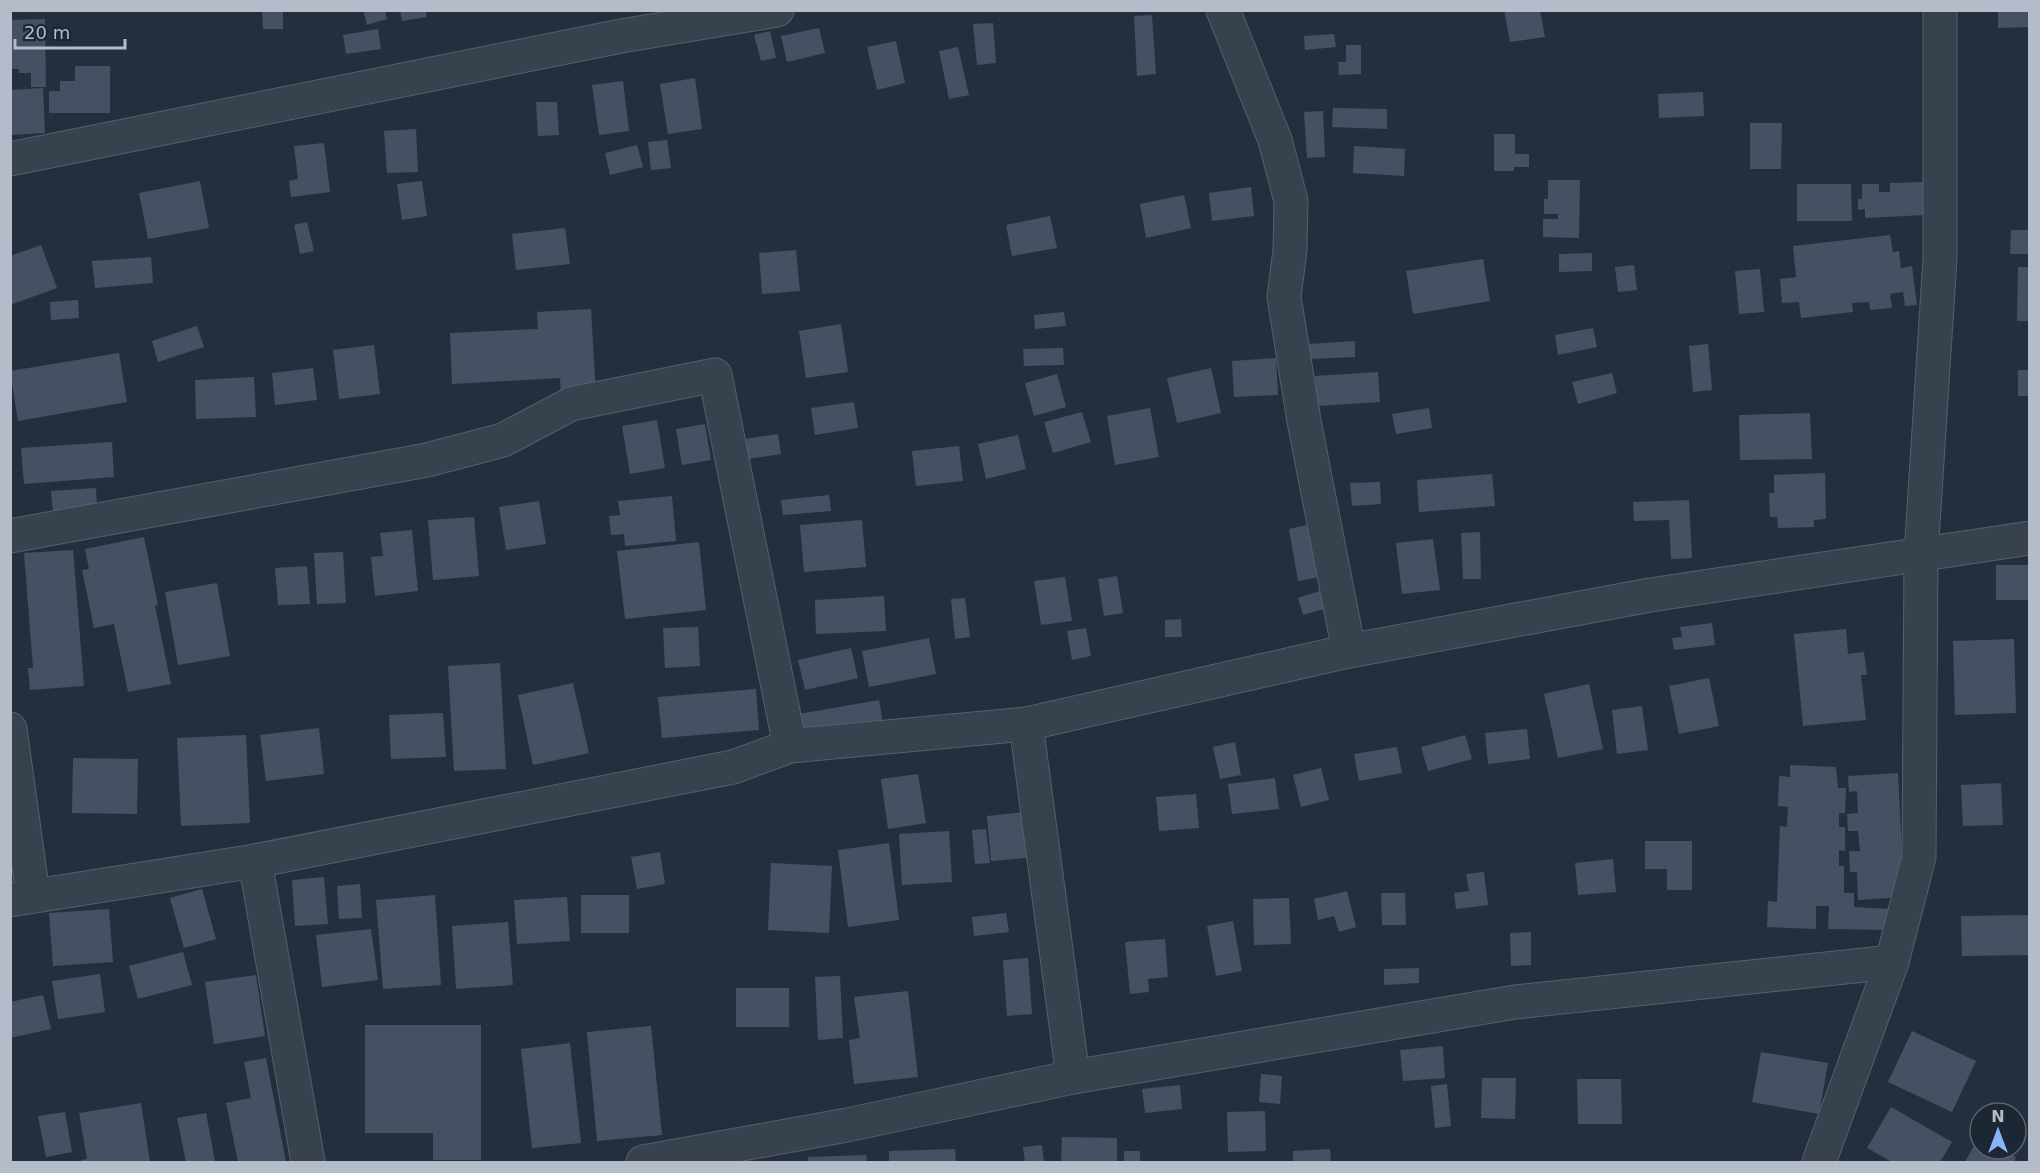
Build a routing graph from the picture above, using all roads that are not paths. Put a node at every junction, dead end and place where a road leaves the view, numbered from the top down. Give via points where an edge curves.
1 (777, 10) edge
2 (1223, 10) edge
3 (1940, 10) edge
4 (10, 159) edge
5 (10, 536) edge
6 (2030, 538) edge
7 (1921, 555) junction
8 (1349, 651) junction
9 (1026, 724) junction
10 (10, 729) edge
11 (790, 746) junction
12 (255, 861) junction
13 (22, 897) edge
14 (1892, 962) junction
15 (1073, 1077) junction
16 (308, 1162) edge
17 (643, 1162) edge
18 (1819, 1162) edge

1 - 4 street via 609,39
2 - 8 street via 1275,140 1291,201 1284,297
3 - 7 street via 1940,258
5 - 11 street via 427,460 503,440 571,404 715,375
6 - 7 street
7 - 8 street via 1650,595
7 - 14 street via 1919,857
8 - 9 street
9 - 11 street
9 - 15 street
10 - 13 street
11 - 12 street via 733,767
12 - 13 street
12 - 16 street
14 - 15 street via 1515,1002
14 - 18 street
15 - 17 street via 847,1125

